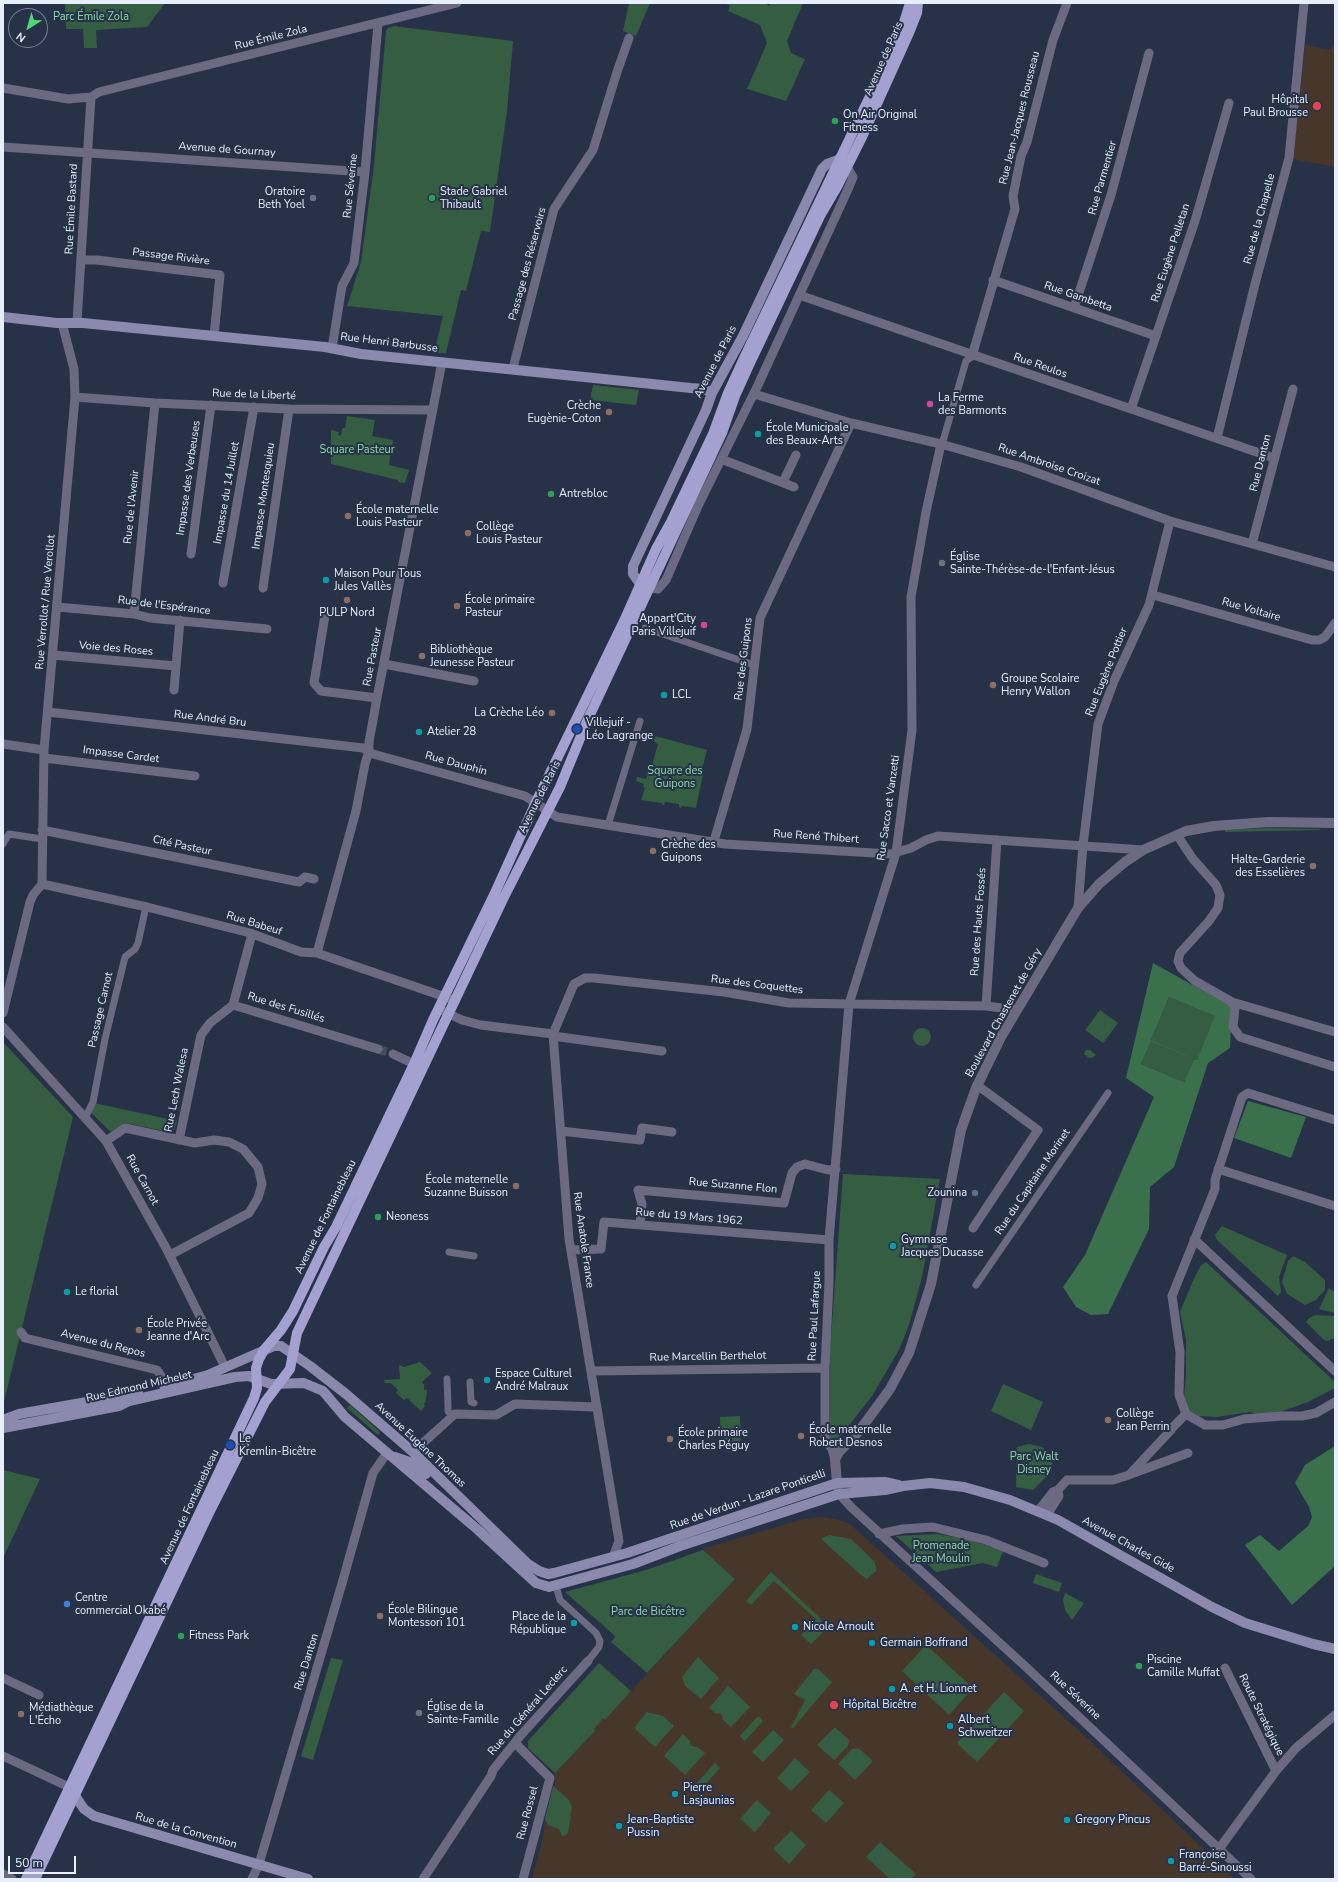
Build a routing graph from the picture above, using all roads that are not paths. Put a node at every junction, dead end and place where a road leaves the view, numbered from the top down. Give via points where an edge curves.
1 (457, 3) edge
2 (910, 3) edge
3 (918, 3) edge
4 (1067, 3) edge
5 (1304, 3) edge
6 (378, 24) junction
7 (629, 38) dead end
8 (1149, 53) dead end
9 (3, 88) edge
10 (91, 97) junction
11 (1229, 103) dead end
12 (3, 147) edge
13 (88, 153) junction
14 (838, 160) junction
15 (847, 167) junction
16 (365, 172) junction
17 (81, 260) junction
18 (993, 280) junction
19 (798, 295) junction
20 (1074, 308) junction
21 (3, 317) edge
22 (77, 322) junction
23 (62, 323) junction
24 (214, 336) junction
25 (1156, 336) junction
26 (332, 348) junction
27 (972, 356) junction
28 (442, 362) junction
29 (513, 368) junction
30 (1293, 389) dead end
31 (712, 393) junction
32 (754, 394) junction
33 (75, 397) junction
34 (155, 403) junction
35 (211, 405) junction
36 (254, 407) junction
37 (289, 409) junction
38 (432, 410) junction
39 (1131, 410) junction
40 (851, 423) junction
41 (1217, 438) junction
42 (942, 443) junction
43 (796, 455) dead end
44 (1274, 458) junction
45 (721, 459) junction
46 (783, 482) junction
47 (794, 487) dead end
48 (1170, 521) junction
49 (1252, 544) junction
50 (191, 554) dead end
51 (1335, 567) edge
52 (223, 583) dead end
53 (644, 586) junction
54 (263, 588) dead end
55 (1152, 595) junction
56 (58, 607) junction
57 (134, 614) junction
58 (325, 615) dead end
59 (180, 620) junction
60 (1335, 623) edge
61 (267, 628) dead end
62 (645, 628) dead end
63 (53, 655) junction
64 (384, 664) junction
65 (754, 665) junction
66 (176, 666) junction
67 (474, 681) dead end
68 (174, 690) dead end
69 (377, 698) junction
70 (48, 712) junction
71 (640, 721) dead end
72 (3, 744) edge
73 (369, 751) junction
74 (44, 754) junction
75 (195, 776) dead end
76 (536, 802) junction
77 (546, 811) junction
78 (1335, 823) edge
79 (608, 826) junction
80 (42, 830) junction
81 (1177, 835) junction
82 (42, 839) junction
83 (997, 840) junction
84 (714, 841) junction
85 (3, 844) edge
86 (1083, 845) junction
87 (1143, 850) junction
88 (896, 853) junction
89 (314, 879) dead end
90 (42, 884) junction
91 (1078, 908) junction
92 (146, 911) dead end
93 (252, 934) junction
94 (316, 953) junction
95 (450, 998) junction
96 (1232, 1002) junction
97 (849, 1004) junction
98 (233, 1005) junction
99 (986, 1006) junction
100 (1017, 1010) junction
101 (445, 1012) junction
102 (3, 1013) edge
103 (3, 1027) edge
104 (1335, 1032) edge
105 (553, 1035) junction
106 (378, 1049) tunnel mouth
107 (662, 1051) dead end
108 (393, 1054) tunnel mouth
109 (414, 1064) junction
110 (1335, 1067) edge
111 (977, 1085) junction
112 (1108, 1093) dead end
113 (85, 1118) junction
114 (1335, 1120) edge
115 (561, 1131) junction
116 (672, 1132) dead end
117 (179, 1140) junction
118 (106, 1141) junction
119 (1218, 1169) junction
120 (836, 1171) junction
121 (1335, 1206) edge
122 (640, 1225) junction
123 (973, 1228) dead end
124 (1194, 1239) junction
125 (829, 1240) junction
126 (571, 1250) junction
127 (449, 1252) dead end
128 (170, 1255) junction
129 (474, 1256) dead end
130 (976, 1285) dead end
131 (21, 1332) dead end
132 (264, 1350) junction
133 (294, 1355) junction
134 (225, 1367) junction
135 (825, 1368) junction
136 (592, 1371) junction
137 (1335, 1371) edge
138 (256, 1378) junction
139 (447, 1379) dead end
140 (470, 1382) dead end
141 (280, 1384) junction
142 (164, 1390) junction
143 (1335, 1402) edge
144 (596, 1407) junction
145 (474, 1408) junction
146 (1186, 1414) junction
147 (452, 1416) junction
148 (3, 1420) edge
149 (3, 1428) edge
150 (362, 1431) junction
151 (413, 1452) junction
152 (387, 1453) junction
153 (1188, 1453) dead end
154 (835, 1459) junction
155 (1129, 1475) junction
156 (837, 1483) junction
157 (903, 1486) junction
158 (1058, 1490) junction
159 (839, 1494) junction
160 (461, 1498) junction
161 (1038, 1511) junction
162 (1047, 1515) junction
163 (879, 1534) junction
164 (619, 1541) junction
165 (627, 1553) junction
166 (613, 1557) junction
167 (1044, 1563) dead end
168 (633, 1564) junction
169 (554, 1573) joint
170 (556, 1586) junction
171 (1335, 1649) edge
172 (588, 1661) joint
173 (1225, 1668) dead end
174 (3, 1678) edge
175 (39, 1695) dead end
176 (1335, 1715) edge
177 (515, 1743) junction
178 (3, 1756) edge
179 (1276, 1771) junction
180 (72, 1791) junction
181 (1219, 1849) junction
182 (259, 1864) junction
183 (3, 1874) edge
184 (12, 1879) edge
185 (26, 1879) edge
186 (35, 1879) edge
187 (252, 1879) edge
188 (308, 1879) edge
189 (423, 1879) edge
190 (523, 1879) edge
191 (1251, 1879) edge

1 - 6 street, Rue Émile Zola
2 - 14 main road, Avenue de Paris via 901,32
3 - 15 main road, Avenue de Paris via 909,33
4 - 18 street, Rue Jean-Jacques Rousseau via 1053,40 1028,142 1021,156 1013,196 1015,209
5 - 41 street, Rue de la Chapelle via 1289,158
6 - 10 street, Rue Émile Zola via 99,92
6 - 16 street, Rue Séverine
7 - 29 street, Passage des Réservoirs via 593,150 554,209
8 - 20 street, Rue Parmentier via 1112,196
9 - 10 street, Rue Émile Zola via 68,99
10 - 13 street, Rue Émile Bastard
11 - 25 street, Rue Eugène Pelletan via 1195,221
12 - 13 street, Avenue de Gournay
13 - 16 street, Avenue de Gournay
13 - 17 street, Rue Émile Bastard
14 - 15 main road
14 - 31 main road, Avenue de Paris via 822,169 743,336
14 - 53 main road, Avenue de Paris via 736,376 713,434
15 - 19 street via 853,177 852,180
15 - 53 main road, Avenue de Paris via 820,216 750,362 722,433
16 - 26 street, Rue Séverine via 354,263 342,286
17 - 22 street, Rue Émile Bastard
17 - 24 street, Passage Rivière via 220,275
18 - 20 street, Rue Gambetta
18 - 27 street, Rue Jean-Jacques Rousseau
19 - 27 street, Rue Reulos
19 - 32 street
20 - 25 street, Rue Gambetta
21 - 23 main road, Rue Henri Barbusse
22 - 23 main road, Rue Henri Barbusse
22 - 24 main road, Rue Henri Barbusse
23 - 33 street, Rue Verrollot / Rue Verollot via 74,369
24 - 26 main road, Rue Henri Barbusse
25 - 39 street, Rue Eugène Pelletan
26 - 28 main road, Rue Henri Barbusse via 361,354
27 - 39 street, Rue Reulos
27 - 42 street via 966,361
28 - 29 main road, Rue Henri Barbusse
28 - 38 street, Rue Pasteur
29 - 31 main road, Rue Henri Barbusse via 691,388
30 - 44 street, Rue Danton
31 - 53 main road, Avenue de Paris via 633,566 633,574
32 - 40 street, Rue Ambroise Croizat
32 - 45 street
33 - 34 street, Rue de la Liberté
33 - 56 street, Rue Verrollot / Rue Verollot
34 - 35 street, Rue de la Liberté
34 - 57 street, Rue de l'Avenir
35 - 36 street, Rue de la Liberté
35 - 50 street, Impasse des Verbeuses
36 - 37 street, Rue de la Liberté
36 - 52 street, Impasse du 14 Juillet
37 - 38 street, Rue de la Liberté
37 - 54 street, Impasse Montesquieu
38 - 64 street, Rue Pasteur
39 - 41 street, Rue Reulos
40 - 42 street, Rue Ambroise Croizat
40 - 65 street, Rue des Guipons via 760,618
41 - 44 street, Rue Reulos
42 - 48 street, Rue Ambroise Croizat via 1021,467
42 - 88 street, Rue Sacco et Vanzetti via 910,597 912,730
43 - 46 street
44 - 49 street, Rue Danton
45 - 46 street
45 - 53 street via 666,580 658,589
46 - 47 street
48 - 49 street, Rue Ambroise Croizat
48 - 55 street, Rue Eugène Pottier
49 - 51 street, Rue Ambroise Croizat
53 - 76 main road, Avenue de Paris
53 - 77 main road, Avenue de Paris via 569,766
55 - 60 street, Rue Voltaire via 1312,640 1325,638
55 - 86 street, Rue Eugène Pottier via 1098,724
56 - 57 street, Rue de l'Espérance
56 - 63 street, Rue Verrollot / Rue Verollot
57 - 59 street, Rue de l'Espérance
58 - 69 street via 314,683 321,691
59 - 61 street, Rue de l'Espérance
59 - 66 street
62 - 65 street
63 - 66 street, Voie des Roses
63 - 70 street, Rue Verrollot / Rue Verollot
64 - 67 street
64 - 69 street, Rue Pasteur
65 - 84 street, Rue des Guipons via 747,729
66 - 68 street
69 - 73 street, Rue Pasteur
70 - 73 street, Rue André Bru via 363,748
70 - 74 street, Rue Verrollot / Rue Verollot
71 - 79 street
72 - 74 street, Impasse Cardet
73 - 76 street, Rue Dauphin via 525,796
73 - 94 street, Rue Pasteur via 356,811
74 - 75 street, Impasse Cardet
74 - 80 street, Rue Verrollot / Rue Verollot
76 - 77 street, Rue Dauphin
76 - 95 main road, Avenue de Paris
77 - 79 street, Rue René Thibert via 564,819
77 - 95 main road, Avenue de Paris
78 - 81 street, Boulevard Chastenet de Géry via 1268,822 1218,825
79 - 84 street, Rue René Thibert
80 - 82 street, Rue Verrollot / Rue Verollot
80 - 89 street, Cité Pasteur via 299,882 305,878
81 - 87 street, Boulevard Chastenet de Géry
81 - 96 street via 1193,859 1216,885 1220,895 1218,908 1180,953 1178,960 1181,968 1195,981
82 - 85 street via 9,834
82 - 90 street, Rue Verrollot / Rue Verollot
83 - 86 street, Rue René Thibert
83 - 88 street, Rue René Thibert via 938,836
83 - 99 street, Rue des Hauts Fossés
84 - 88 street, Rue René Thibert via 724,844
86 - 87 street, Rue René Thibert
86 - 91 street, Rue Eugène Pottier
87 - 91 street, Boulevard Chastenet de Géry via 1110,874
88 - 97 street, Rue Sacco et Vanzetti
90 - 93 street, Rue Babeuf
90 - 102 street via 30,902
91 - 100 street, Boulevard Chastenet de Géry
92 - 113 street, Passage Carnot via 138,943 125,957 93,1102
93 - 94 street, Rue Babeuf via 301,952
93 - 98 street, Rue des Fusillés
94 - 95 street, Rue Babeuf
95 - 101 main road, Avenue de Fontainebleau
96 - 104 street
96 - 110 street via 1235,1008 1233,1027 1240,1037
97 - 99 street, Rue des Coquettes
97 - 105 street, Rue des Coquettes via 789,1003 710,991 585,978 574,984
97 - 120 street, Rue Sacco et Vanzetti
98 - 106 street, Rue des Fusillés
98 - 117 street, Rue Lech Walesa via 210,1023 201,1034
99 - 100 street, Rue des Coquettes
100 - 111 street, Boulevard Chastenet de Géry
101 - 105 street via 481,1025
101 - 109 main road, Avenue de Fontainebleau
101 - 133 main road, Avenue de Fontainebleau via 297,1333
103 - 113 street, Rue Carnot
105 - 107 street
105 - 115 street, Rue Anatole France
108 - 109 street
109 - 132 main road, Avenue de Fontainebleau via 293,1311
111 - 123 street via 1038,1130
111 - 154 street, Boulevard Chastenet de Géry via 961,1130 931,1284 909,1354 890,1389
112 - 130 street, Rue du Capitaine Morinet
113 - 118 street, Rue Carnot
114 - 119 street via 1248,1093 1242,1097
115 - 116 street via 640,1140 642,1128
115 - 126 street, Rue Anatole France via 564,1194
117 - 118 street, Rue Lech Walesa via 125,1128
117 - 128 street via 195,1143 214,1140 229,1142 243,1149 258,1167 262,1184 258,1198 249,1213
118 - 128 street, Rue Carnot
119 - 121 street
119 - 124 street via 1215,1188
120 - 122 street, Rue Suzanne Flon via 805,1164 797,1167 792,1173 784,1203 638,1190 642,1204
120 - 125 street, Rue Paul Lafargue
122 - 125 street, Rue du 19 Mars 1962
122 - 126 street, Rue du 19 Mars 1962 via 604,1222 601,1249
124 - 137 street
124 - 146 street via 1172,1296 1180,1352 1179,1395
125 - 135 street, Rue Paul Lafargue via 830,1282
126 - 136 street, Rue Anatole France
127 - 129 street
128 - 134 street, Rue Carnot
131 - 142 street, Avenue du Repos via 25,1338 157,1370 164,1380
132 - 133 main road, Avenue Eugène Thomas via 277,1346
132 - 134 main road, Rue Edmond Michelet
132 - 138 main road, Avenue de Fontainebleau via 256,1368
133 - 141 main road, Avenue de Fontainebleau via 290,1369
133 - 151 main road, Avenue Eugène Thomas via 346,1394
134 - 142 main road, Rue Edmond Michelet
135 - 136 street, Rue Marcellin Berthelot
135 - 154 street, Rue Paul Lafargue via 825,1438
136 - 144 street, Rue Anatole France
138 - 141 main road, Rue Edmond Michelet via 271,1384
138 - 142 main road, Rue Edmond Michelet via 235,1377
138 - 180 main road, Avenue de Fontainebleau via 254,1398
139 - 147 street via 448,1412
140 - 145 street via 470,1402
141 - 150 main road via 304,1383 322,1391 345,1417
141 - 180 main road, Avenue de Fontainebleau via 266,1402 208,1515
142 - 148 main road, Rue Edmond Michelet via 19,1414
142 - 149 main road, Rue Edmond Michelet via 119,1406
143 - 146 street via 1316,1413 1302,1416 1244,1419 1223,1425 1205,1425
144 - 145 street via 515,1404 500,1414 491,1416
144 - 164 street, Rue Anatole France
145 - 147 street
146 - 155 street
147 - 151 street
150 - 151 main road via 372,1433 393,1450
150 - 152 main road
151 - 160 main road, Avenue Eugène Thomas
152 - 160 main road via 415,1464 447,1494
152 - 170 main road via 536,1583 546,1587
152 - 182 street, Rue Danton via 373,1473 344,1580
153 - 155 street
154 - 156 street
155 - 158 street via 1113,1480 1067,1480
156 - 157 main road, Avenue Charles Gide via 886,1482
156 - 159 street, Rue de Verdun - Lazare Ponticelli
156 - 165 main road, Rue de Verdun - Lazare Ponticelli
157 - 159 main road, Avenue Charles Gide
157 - 161 main road, Avenue Charles Gide via 930,1483 964,1487
158 - 161 street via 1053,1492
158 - 162 street via 1059,1496
159 - 163 street, Rue Séverine
159 - 168 main road, Rue de Verdun - Lazare Ponticelli
160 - 169 main road, Avenue Eugène Thomas via 528,1564 539,1571
161 - 162 main road, Avenue Charles Gide
162 - 171 main road, Avenue Charles Gide via 1240,1620 1282,1635
163 - 167 street via 933,1527 986,1540
163 - 181 street, Rue Séverine via 1026,1667
164 - 165 street, Rue Anatole France
164 - 166 street
165 - 166 main road, Rue de Verdun - Lazare Ponticelli
165 - 168 street, Rue Anatole France
166 - 169 main road, Rue de Verdun - Lazare Ponticelli
168 - 170 main road, Rue de Verdun - Lazare Ponticelli
170 - 172 street, Rue du Général Leclerc via 560,1600 596,1633 600,1641 599,1647
172 - 177 street, Rue du Général Leclerc
173 - 179 street, Route Stratégique
174 - 175 street
176 - 179 street via 1296,1748
177 - 189 street, Rue du Général Leclerc via 493,1770
177 - 190 street, Rue Rossel via 550,1778
178 - 180 street
179 - 181 street, Route Stratégique
180 - 182 main road, Rue de la Convention via 84,1809 94,1816
180 - 185 main road, Avenue de Fontainebleau
180 - 186 main road, Avenue de Fontainebleau
181 - 191 street, Rue Séverine
182 - 187 street, Rue Danton
182 - 188 main road, Rue de la Convention
183 - 184 street

